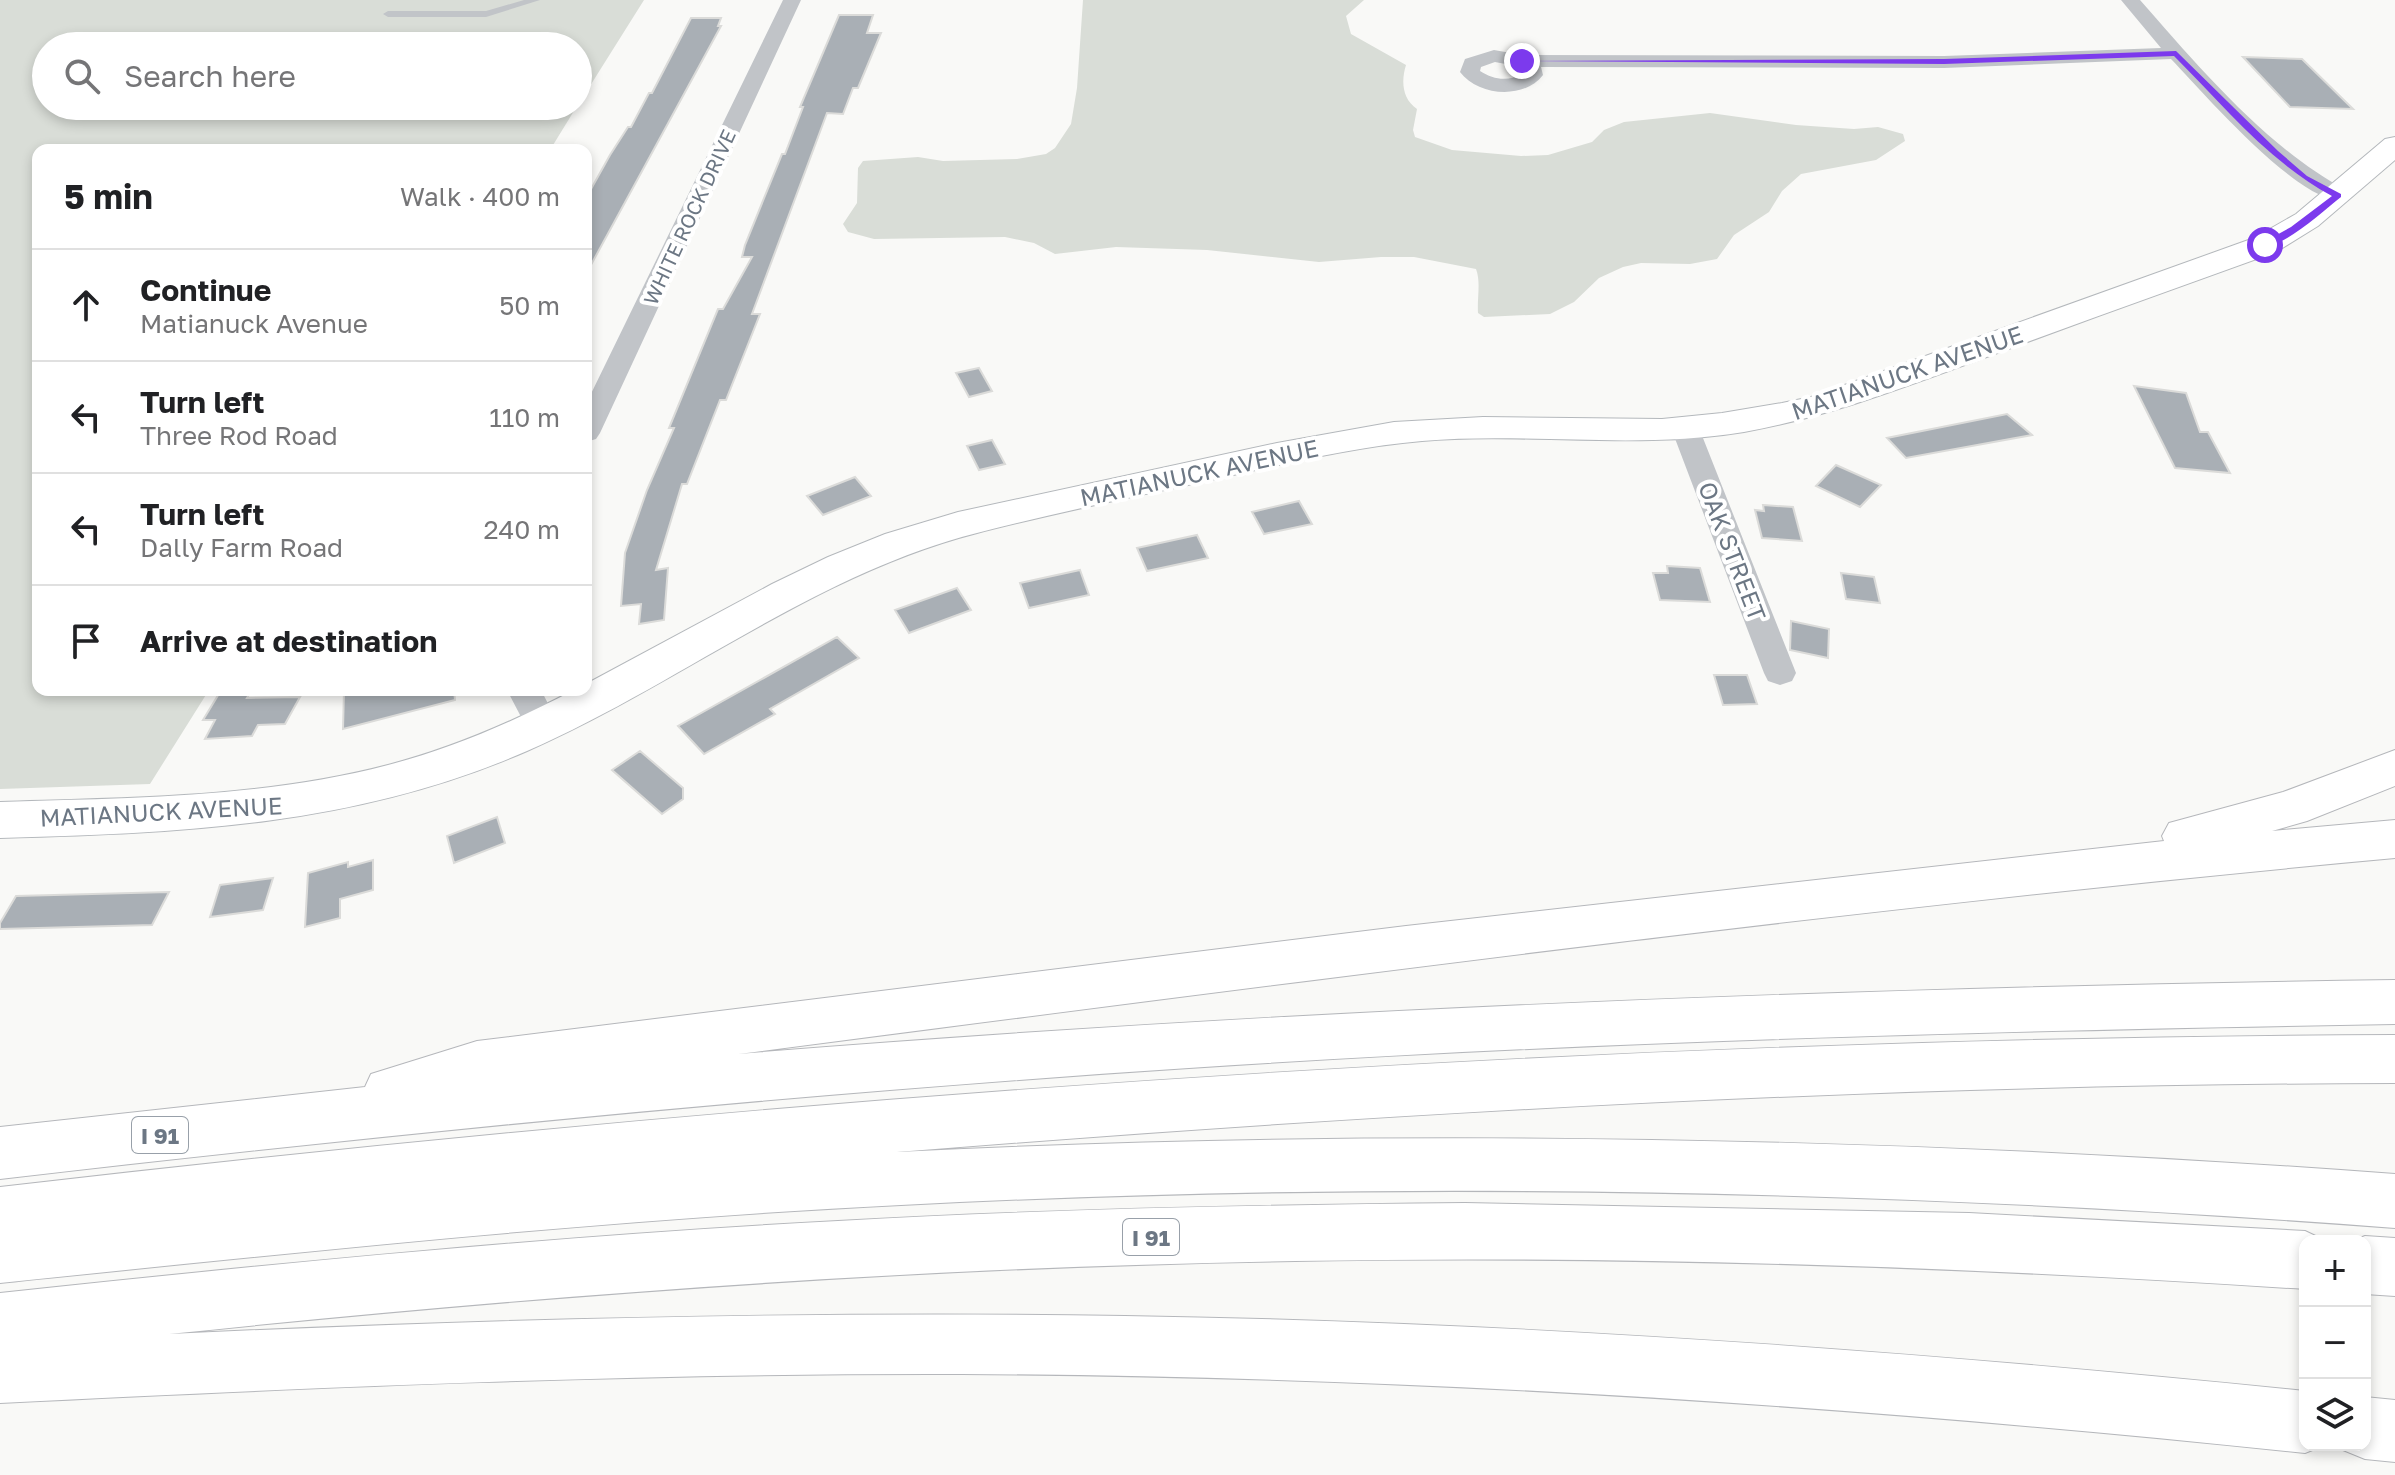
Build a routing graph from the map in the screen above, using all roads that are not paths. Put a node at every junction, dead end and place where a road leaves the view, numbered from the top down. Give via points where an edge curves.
1 (535, 0) edge
2 (792, 0) edge
3 (2130, 0) edge
4 (388, 14) dead end
5 (2176, 53) junction
6 (1522, 61) dead end
7 (2395, 145) edge
8 (2338, 195) junction
9 (592, 420) edge
10 (1685, 428) junction
11 (1780, 673) dead end
12 (527, 696) edge
13 (542, 725) junction
14 (2395, 767) edge
15 (0, 820) edge
16 (2395, 839) edge
17 (1980, 880) junction
18 (2395, 1002) edge
19 (2395, 1059) edge
20 (1962, 1066) junction
21 (2395, 1080) edge
22 (320, 1117) junction
23 (0, 1153) edge
24 (2386, 1199) edge
25 (0, 1215) edge
26 (0, 1254) edge
27 (2299, 1260) edge
28 (2371, 1265) edge
29 (2395, 1267) edge
30 (0, 1323) edge
31 (0, 1373) edge
32 (2299, 1421) edge
33 (2371, 1429) edge
34 (2395, 1431) edge

1 - 4 lane via 486,14
2 - 9 street, WHITE ROCK DRIVE
3 - 5 street
5 - 6 street via 1944,62
5 - 8 street via 2275,153
7 - 8 main road, MATIANUCK AVENUE
8 - 10 main road, MATIANUCK AVENUE via 2265,245 1862,392 1783,414
10 - 11 street, OAK STREET
10 - 13 main road, MATIANUCK AVENUE via 1480,427 1385,435 962,524 830,571
12 - 13 street
13 - 15 main road, MATIANUCK AVENUE via 429,772 308,802 189,814
14 - 17 main road via 2260,817 2056,858
16 - 17 main road
17 - 22 main road via 512,1059 428,1079
18 - 22 main road, I 91 via 1859,1012 1244,1040 807,1070
19 - 20 main road
20 - 21 main road via 2116,1077
20 - 25 main road via 1653,1077 953,1120 554,1153
22 - 23 main road, I 91
24 - 26 main road via 1842,1169 1550,1164 1245,1167 906,1178 641,1195
27 - 30 main road, I 91 via 1808,1236 1168,1236 614,1264
28 - 29 main road
31 - 32 main road via 597,1348 1098,1346 1386,1354 1723,1373 2010,1393
33 - 34 main road

